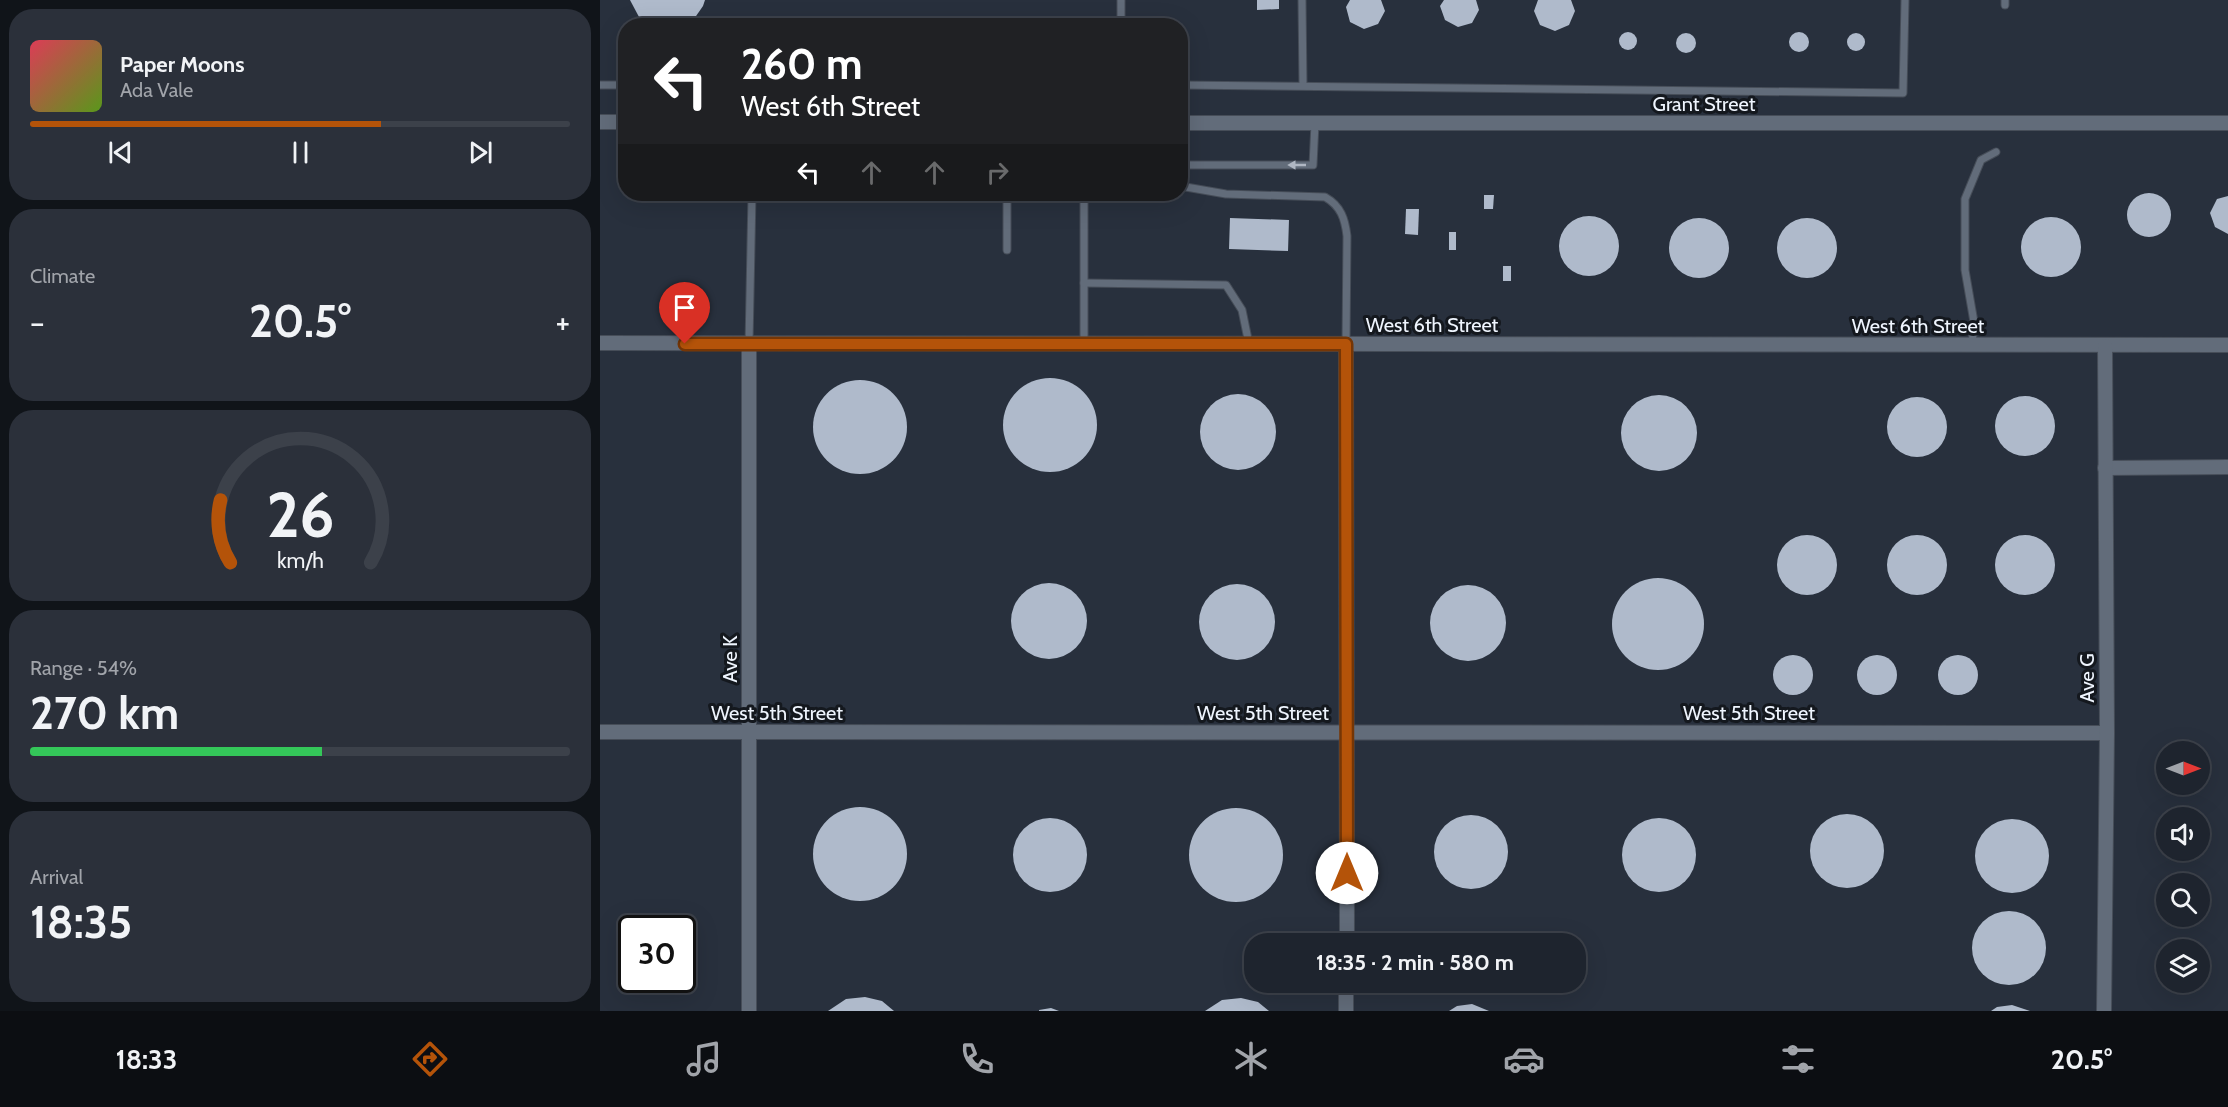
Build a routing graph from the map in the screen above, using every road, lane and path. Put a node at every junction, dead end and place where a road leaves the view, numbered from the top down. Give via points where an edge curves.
1 (1121, 0) edge
2 (1302, 0) edge
3 (1905, 0) edge
4 (1121, 18) edge
5 (600, 85) edge
6 (618, 85) edge
7 (1188, 85) edge
8 (1303, 85) junction
9 (600, 122) edge
10 (618, 122) edge
11 (1188, 123) edge
12 (1315, 123) junction
13 (2228, 123) edge
14 (1996, 153) dead end
15 (1188, 165) edge
16 (1188, 187) edge
17 (752, 201) edge
18 (1007, 201) edge
19 (1084, 201) edge
20 (1007, 250) dead end
21 (1084, 283) junction
22 (600, 343) edge
23 (749, 344) junction
24 (1084, 344) junction
25 (1249, 344) junction
26 (1346, 344) junction
27 (1972, 345) junction
28 (2228, 345) edge
29 (2105, 346) junction
30 (2228, 467) edge
31 (2106, 468) junction
32 (600, 732) edge
33 (749, 732) junction
34 (1348, 733) junction
35 (2107, 733) junction
36 (1347, 933) edge
37 (1346, 993) edge
38 (749, 1011) edge
39 (1346, 1011) edge
40 (2104, 1011) edge

1 - 4 lane
2 - 8 lane
3 - 8 lane via 1903,93
5 - 6 lane
7 - 8 lane
9 - 10 street
11 - 12 street, Grant Street
12 - 13 street, Grant Street
12 -> 15 lane via 1313,165
14 - 27 lane via 1982,160 1965,199 1965,270 1974,322
16 - 26 lane via 1226,194 1325,196 1335,202 1347,236
17 - 23 lane
18 - 20 lane
19 - 21 lane
21 - 24 lane
21 - 25 lane via 1226,285 1242,310
22 - 23 street, West 6th Street
23 - 24 street, West 6th Street
23 - 33 street, Ave K
24 - 25 street, West 6th Street
25 - 26 street, West 6th Street
26 - 27 street, West 6th Street
26 - 34 street
27 - 29 street, West 6th Street
28 - 29 street, West 6th Street
29 - 31 street, Ave G
30 - 31 street
31 - 35 street, Ave G
32 - 33 street, West 5th Street
33 - 34 street, West 5th Street
33 - 38 street, Ave K
34 - 35 street, West 5th Street
34 - 36 street
35 - 40 street, Ave G
37 - 39 street

